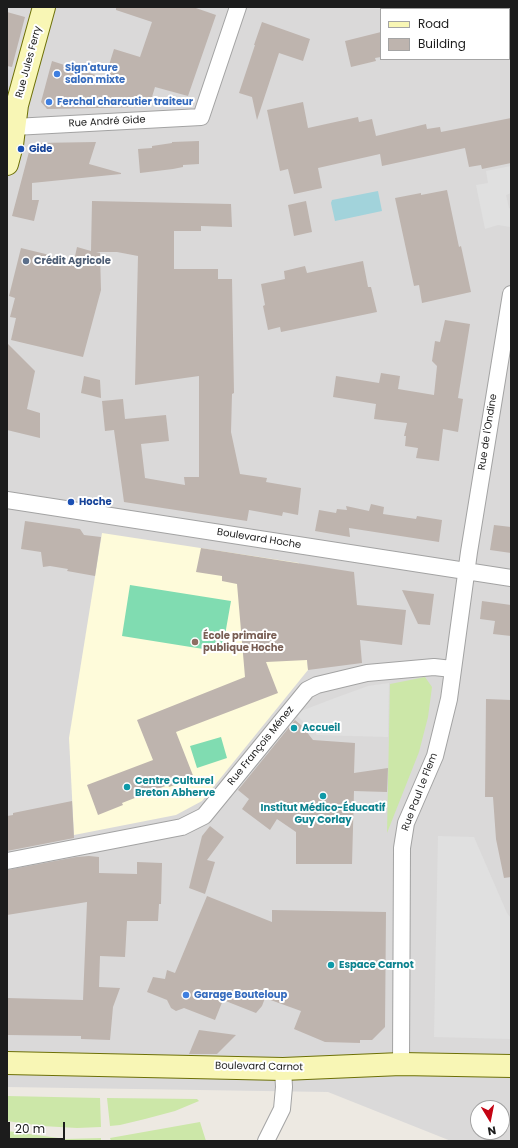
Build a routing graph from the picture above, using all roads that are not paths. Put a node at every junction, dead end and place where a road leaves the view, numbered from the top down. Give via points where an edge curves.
1 (44, 7) edge
2 (238, 7) edge
3 (10, 126) edge
4 (7, 164) edge
5 (511, 294) edge
6 (509, 320) edge
7 (7, 500) edge
8 (466, 571) junction
9 (511, 578) edge
10 (452, 669) junction
11 (7, 861) edge
12 (7, 1063) edge
13 (400, 1064) junction
14 (511, 1066) edge
15 (283, 1069) junction
16 (266, 1141) edge

1 - 3 street, Rue Jules Ferry
2 - 3 street, Rue André Gide via 201,117
3 - 4 street, Rue Jules Ferry via 12,145
5 - 6 street, Rue de l'Ondine
6 - 8 street, Rue de l'Ondine
7 - 8 street, Boulevard Hoche
8 - 9 street, Boulevard Hoche
8 - 10 street, Rue Paul Le Flem
10 - 11 street, Rue François Ménez via 434,667 367,673 317,685 307,690 204,816 182,827
10 - 13 street, Rue Paul Le Flem via 449,699 435,756 406,823 402,848
12 - 15 street, Boulevard Carnot
13 - 14 street, Boulevard Carnot
13 - 15 street, Boulevard Carnot
15 - 16 street via 282,1108

